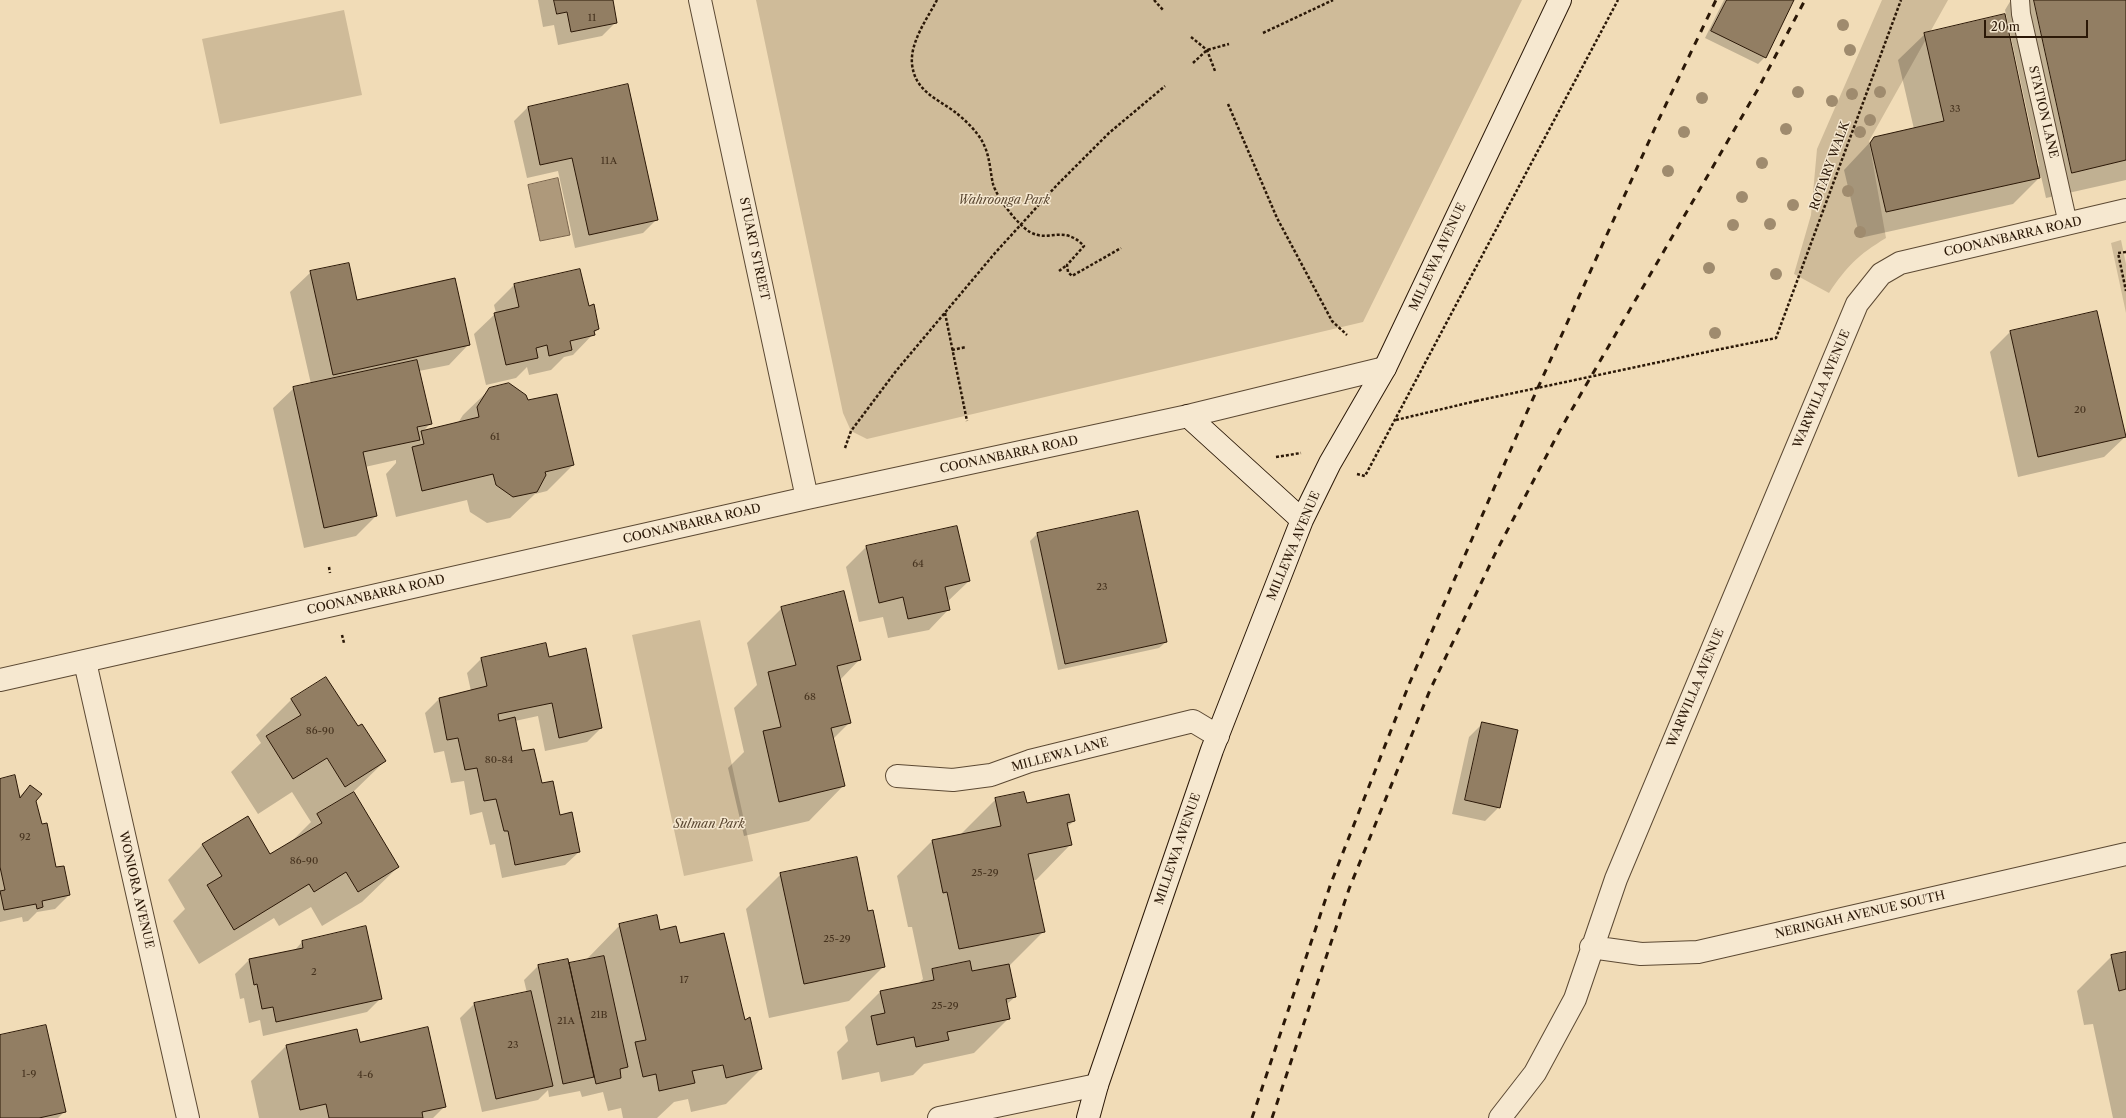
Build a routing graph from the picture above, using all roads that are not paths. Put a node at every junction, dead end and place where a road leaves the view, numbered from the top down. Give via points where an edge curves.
1 (700, 0) edge
2 (1560, 0) edge
3 (2020, 0) edge
4 (2126, 210) edge
5 (2068, 224) junction
6 (1900, 263) joint
7 (1385, 368) junction
8 (1188, 416) junction
9 (807, 498) junction
10 (1302, 520) junction
11 (85, 662) junction
12 (0, 680) edge
13 (1218, 736) junction
14 (898, 776) dead end
15 (2126, 854) edge
16 (1592, 947) junction
17 (1097, 1085) junction
18 (188, 1118) edge
19 (939, 1118) edge
20 (1088, 1118) edge
21 (1500, 1118) edge

1 - 9 street, STUART STREET
2 - 7 street, MILLEWA AVENUE
3 - 5 lane, STATION LANE
4 - 5 street, COONANBARRA ROAD
5 - 6 street, COONANBARRA ROAD
6 - 16 street, WARWILLA AVENUE via 1881,274 1857,304 1616,879
7 - 8 street, COONANBARRA ROAD
7 - 10 street, MILLEWA AVENUE via 1330,463
8 - 9 street, COONANBARRA ROAD
8 - 10 street
9 - 11 street, COONANBARRA ROAD
10 - 13 street, MILLEWA AVENUE
11 - 12 street, COONANBARRA ROAD
11 - 18 street, WONIORA AVENUE
13 - 14 street, MILLEWA LANE via 1193,721 1030,761 991,775 953,780
13 - 17 street, MILLEWA AVENUE
15 - 16 street, NERINGAH AVENUE SOUTH via 1698,952 1641,954
16 - 21 street, WARWILLA AVENUE via 1575,999 1539,1066
17 - 19 street
17 - 20 street, MILLEWA AVENUE

